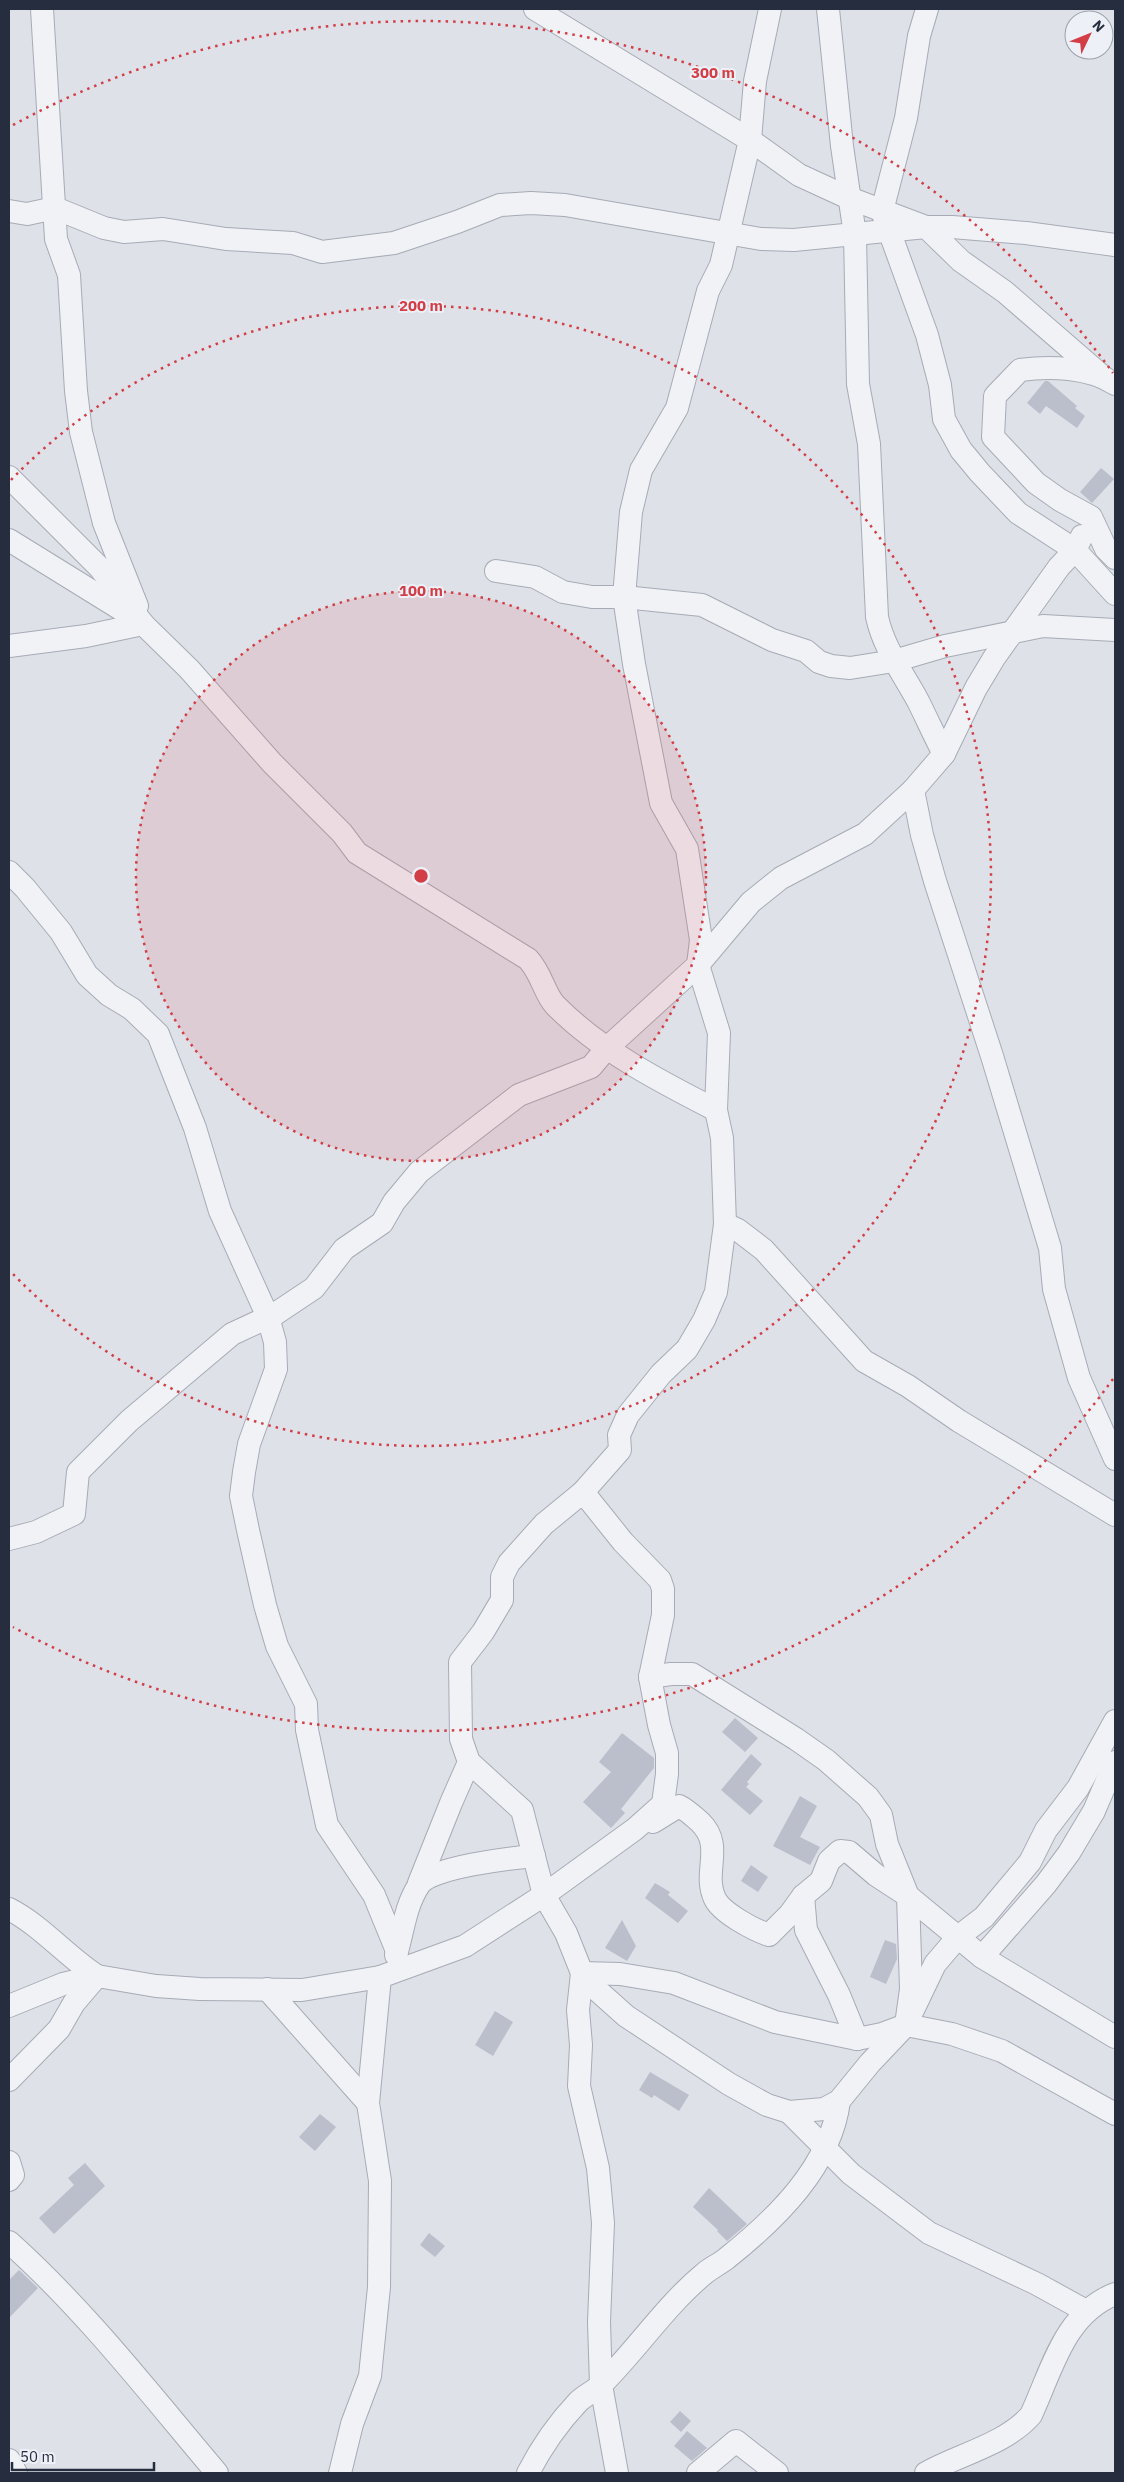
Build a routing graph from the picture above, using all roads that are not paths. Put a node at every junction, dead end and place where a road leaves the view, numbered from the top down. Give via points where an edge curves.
1 (42, 9) edge
2 (535, 9) edge
3 (770, 9) edge
4 (828, 9) edge
5 (926, 9) edge
6 (750, 140) junction
7 (849, 198) junction
8 (55, 208) junction
9 (9, 211) edge
10 (885, 221) junction
11 (926, 227) junction
12 (728, 235) junction
13 (855, 235) junction
14 (1115, 245) edge
15 (1109, 380) edge
16 (9, 477) edge
17 (1091, 517) junction
18 (9, 540) edge
19 (1076, 550) junction
20 (1115, 558) edge
21 (496, 571) dead end
22 (1115, 594) edge
23 (624, 597) junction
24 (142, 624) junction
25 (1115, 630) edge
26 (1013, 631) junction
27 (9, 646) edge
28 (894, 661) junction
29 (944, 754) junction
30 (913, 790) junction
31 (9, 872) edge
32 (698, 964) junction
33 (607, 1048) junction
34 (716, 1110) junction
35 (725, 1224) junction
36 (268, 1317) junction
37 (1115, 1459) edge
38 (584, 1492) junction
39 (1115, 1516) edge
40 (9, 1540) edge
41 (650, 1677) junction
42 (1115, 1721) edge
43 (470, 1762) junction
44 (1115, 1762) edge
45 (635, 1828) junction
46 (534, 1856) junction
47 (419, 1883) junction
48 (544, 1894) junction
49 (803, 1896) junction
50 (908, 1896) junction
51 (9, 1909) edge
52 (958, 1937) junction
53 (397, 1951) junction
54 (982, 1956) junction
55 (582, 1973) junction
56 (385, 1975) junction
57 (97, 1976) junction
58 (267, 1989) junction
59 (9, 2006) edge
60 (906, 2025) junction
61 (1115, 2037) edge
62 (857, 2039) junction
63 (9, 2080) edge
64 (839, 2101) junction
65 (368, 2103) junction
66 (789, 2112) junction
67 (1115, 2114) edge
68 (824, 2147) junction
69 (9, 2162) edge
70 (9, 2180) edge
71 (9, 2242) edge
72 (1115, 2294) edge
73 (1086, 2311) junction
74 (601, 2385) junction
75 (9, 2460) edge
76 (16, 2473) edge
77 (217, 2473) edge
78 (340, 2473) edge
79 (528, 2473) edge
80 (616, 2473) edge
81 (698, 2473) edge
82 (777, 2473) edge
83 (926, 2473) edge

1 - 8 street
2 - 6 street
3 - 6 street via 755,81
4 - 7 street
5 - 10 street
6 - 7 street via 799,175
6 - 12 street
7 - 10 street
7 - 13 street
8 - 9 street via 27,214
8 - 12 street via 104,228 124,232 163,229 226,239 293,244 322,252 394,243 500,205 531,203 565,205
8 - 24 street via 56,239 69,275 81,432 104,523 125,571
10 - 11 street
10 - 13 street
10 - 19 street via 927,335 940,385 944,419 961,450 1018,513
11 - 14 street via 1026,232
11 - 15 street via 961,261 1005,292
12 - 13 street via 794,240
12 - 23 street via 721,265 708,291 697,328 677,408 641,470 631,512
13 - 28 street via 858,384 868,444 877,618
15 - 17 street via 1038,367 1020,370 995,396 993,437 1036,482
16 - 24 street via 100,568
17 - 19 street
17 - 20 street via 1106,549
18 - 24 street via 109,600
19 - 22 street
19 - 26 street
21 - 23 street via 535,577 563,592 592,598
23 - 28 street via 702,605 772,640 806,651 819,662 831,666 850,668
23 - 32 street via 661,803 687,849 701,940
24 - 27 street via 86,636
24 - 33 street via 189,669 357,853 528,959 538,970 555,1005
25 - 26 street via 1043,626
26 - 28 street
26 - 29 street via 976,688
28 - 29 street
29 - 30 street
30 - 32 street via 865,834 781,878 752,902
30 - 37 street via 933,872 1050,1248 1054,1289 1079,1378
31 - 36 street via 61,932 87,974 158,1034 195,1128 220,1211
32 - 33 street
32 - 34 street via 719,1033
33 - 34 street
33 - 36 street via 591,1067 519,1095 419,1172 394,1202 382,1223 344,1249 314,1288
34 - 35 street via 722,1138
35 - 38 street via 716,1292 704,1320 687,1349 660,1374 628,1416 619,1435 620,1450
35 - 39 street via 764,1250 864,1361
36 - 40 street via 232,1334 129,1421 78,1472 74,1514 36,1532
36 - 53 street via 275,1342 276,1369 249,1444 241,1496 277,1646 306,1704 307,1730 327,1825 374,1895
38 - 41 street via 623,1542 660,1580 664,1590 663,1615
38 - 43 street via 544,1524 509,1564 502,1577 502,1600 460,1662 460,1739
41 - 45 street via 658,1725 667,1753 667,1774 663,1804
41 - 50 street via 692,1674 826,1760 868,1797 882,1815 887,1844
42 - 52 street via 1078,1788 1046,1830 1030,1862 984,1917
43 - 46 street via 522,1810
43 - 47 street
44 - 54 street via 1094,1811 1069,1853
45 - 48 street
45 - 49 street via 660,1820 678,1806 687,1810 708,1830 713,1842 710,1879 715,1900 746,1926 769,1935
46 - 47 street via 441,1872
46 - 48 street
47 - 53 street via 406,1915
48 - 55 street
48 - 56 street via 465,1946
49 - 50 street via 821,1881 829,1861 840,1851 849,1852
49 - 62 street via 806,1930
50 - 52 street
50 - 60 street via 911,1989
51 - 57 street via 28,1919 76,1962
52 - 54 street
52 - 60 street via 935,1964
53 - 56 street
54 - 61 street
55 - 62 street via 620,1974 674,1983 775,2022
55 - 66 street via 626,2016 729,2084 768,2106
55 - 74 street via 578,2010 581,2045 579,2086 598,2168 603,2223 599,2322
56 - 58 street via 302,1990
56 - 65 street
57 - 58 street via 156,1986
57 - 59 street via 63,1984
57 - 63 street via 59,2029
58 - 65 street
60 - 62 street
60 - 64 street
60 - 67 street via 952,2034 1002,2051
64 - 66 street via 824,2109
64 - 68 street via 836,2119
65 - 78 street via 380,2181 379,2286 370,2376 352,2424
66 - 68 street
68 - 73 street via 851,2174 929,2233
68 - 74 street via 811,2173 774,2216 664,2313
69 - 70 street via 13,2175
71 - 77 street via 88,2322
72 - 73 street
73 - 83 street via 1066,2334 1031,2415 1023,2425
74 - 79 street via 579,2401 542,2447
74 - 80 street
75 - 76 street
81 - 82 street via 736,2442

